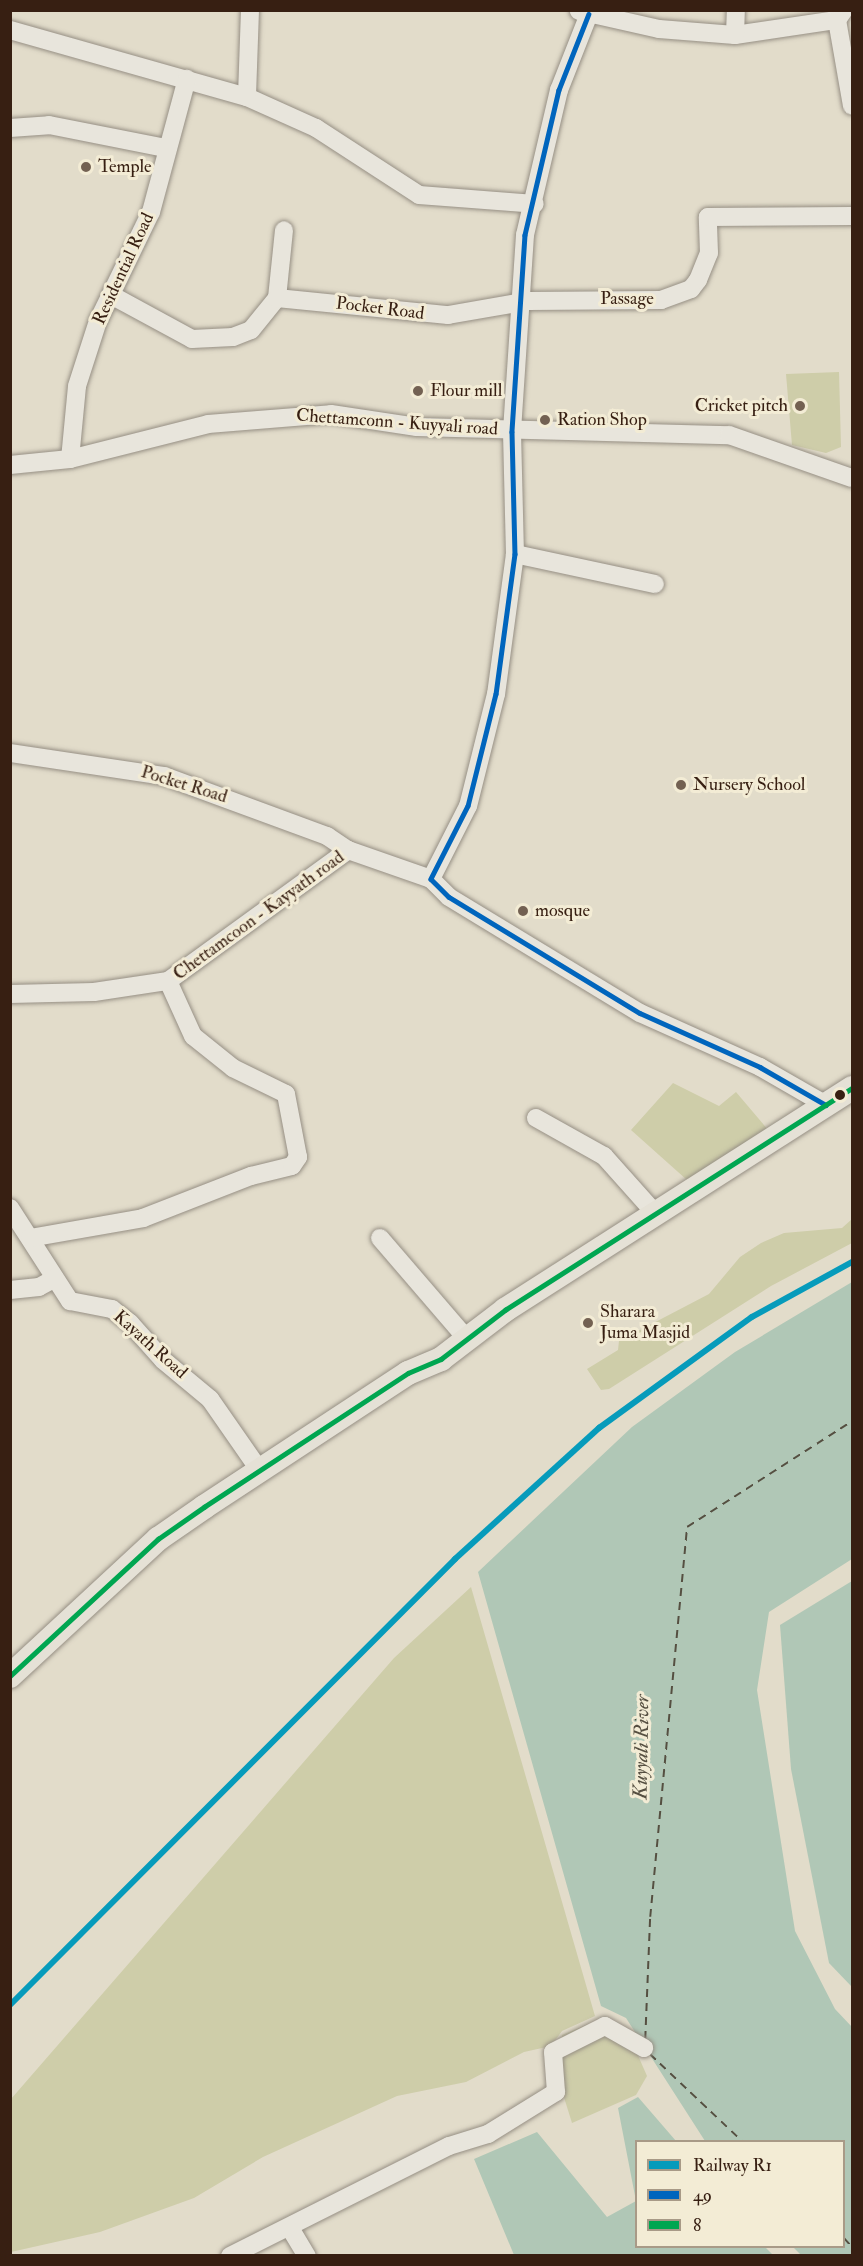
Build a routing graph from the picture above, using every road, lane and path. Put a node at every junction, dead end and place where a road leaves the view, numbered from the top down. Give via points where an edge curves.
1 (250, 10) edge
2 (736, 10) edge
3 (583, 12) edge
4 (840, 15) edge
5 (10, 30) edge
6 (735, 35) junction
7 (187, 79) junction
8 (246, 97) junction
9 (852, 106) edge
10 (10, 128) edge
11 (165, 148) junction
12 (535, 204) junction
13 (852, 216) edge
14 (284, 230) dead end
15 (111, 295) junction
16 (277, 298) junction
17 (519, 302) junction
18 (512, 432) junction
19 (70, 459) junction
20 (10, 465) edge
21 (852, 478) edge
22 (515, 554) junction
23 (655, 584) dead end
24 (10, 753) edge
25 (348, 850) junction
26 (431, 879) junction
27 (168, 981) junction
28 (10, 994) edge
29 (852, 1088) edge
30 (826, 1105) junction
31 (536, 1118) dead end
32 (10, 1209) edge
33 (655, 1213) junction
34 (30, 1238) junction
35 (380, 1238) dead end
36 (55, 1278) junction
37 (10, 1290) edge
38 (467, 1339) junction
39 (260, 1472) junction
40 (10, 1676) edge
41 (644, 2048) dead end
42 (290, 2228) junction
43 (230, 2256) edge
44 (307, 2256) edge

1 - 8 street
2 - 6 street
3 - 6 street via 659,29
3 - 12 street via 559,90
4 - 6 street
4 - 9 street
5 - 7 street
7 - 8 street
7 - 11 street, Residential Road
8 - 12 street via 316,128 418,195
10 - 11 street via 49,125
11 - 15 street, Residential Road via 148,221
12 - 17 street via 525,235
13 - 17 street, Passage via 708,217 709,253 698,280 682,294 661,300
14 - 16 street
15 - 16 street via 192,339 233,337 250,330
15 - 19 street, Residential Road via 77,386
16 - 17 street, Pocket Road via 358,303 406,314 448,315
17 - 18 street
18 - 19 street, Chettamconn - Kuyyali road via 281,414 208,424
18 - 21 street, Chettamconn - Kuyyali road via 729,435
18 - 22 street
19 - 20 street, Chettamconn - Kuyyali road
22 - 23 street
22 - 26 street via 485,739 460,827
24 - 25 street, Pocket Road via 164,776 295,822
25 - 26 street, Chettamcoon - Kayyath road
25 - 27 street, Chettamcoon - Kayyath road
26 - 30 street via 449,897 640,1013 760,1067
27 - 28 street, Chettamcoon - Kayyath road via 94,992
27 - 34 street via 193,1036 233,1068 286,1094 298,1157 292,1166 250,1176 143,1218
29 - 30 main road
30 - 33 main road
31 - 33 street via 604,1156
32 - 34 street, Kayath Road
33 - 38 main road
34 - 36 street, Kayath Road
35 - 38 street
36 - 37 street via 39,1287
36 - 39 street, Kayath Road via 70,1301 112,1309 130,1323 162,1360 210,1399
38 - 39 main road
39 - 40 main road via 158,1539
41 - 42 street via 605,2026 553,2052 556,2092 488,2134 449,2146
42 - 43 street
42 - 44 street

